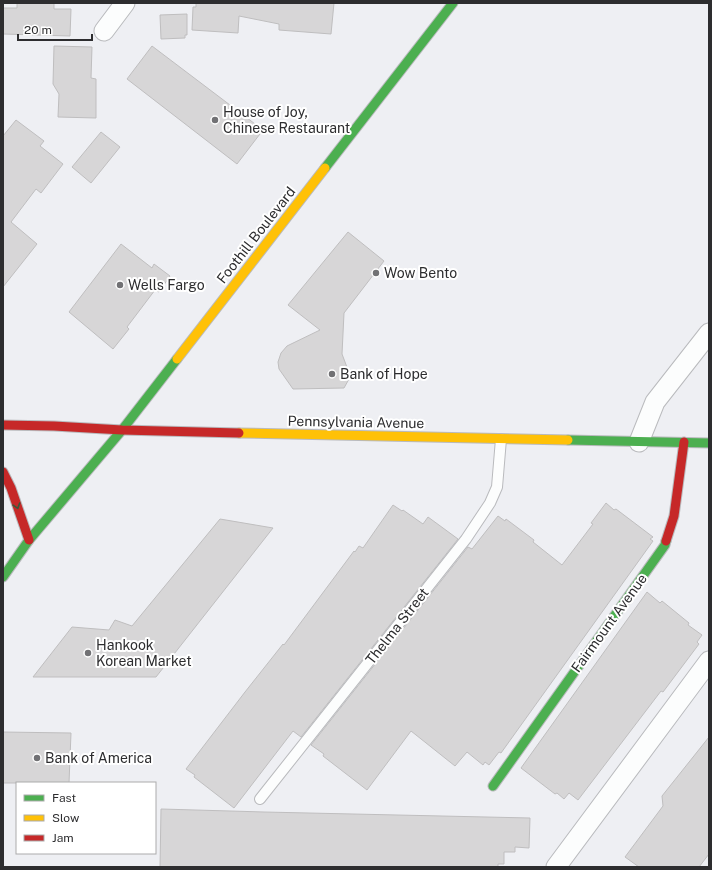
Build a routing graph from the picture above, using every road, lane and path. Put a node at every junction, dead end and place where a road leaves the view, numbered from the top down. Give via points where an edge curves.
1 (125, 3) edge
2 (453, 3) edge
3 (104, 31) dead end
4 (709, 332) edge
5 (3, 425) edge
6 (122, 430) junction
7 (500, 439) junction
8 (639, 442) junction
9 (684, 442) junction
10 (709, 443) edge
11 (3, 472) edge
12 (29, 540) junction
13 (3, 558) edge
14 (12, 564) junction
15 (3, 577) edge
16 (709, 661) edge
17 (493, 786) dead end
18 (260, 800) dead end
19 (556, 867) edge

1 - 3 street
2 - 6 main road, Foothill Boulevard
4 - 8 street via 654,402
5 - 6 main road, Pennsylvania Avenue
6 - 7 main road, Pennsylvania Avenue
6 - 12 main road, Foothill Boulevard
7 - 8 main road, Pennsylvania Avenue
7 - 18 lane, Thelma Street via 497,487 490,503 466,540
8 - 9 main road, Pennsylvania Avenue
9 - 10 main road, Pennsylvania Avenue
9 - 17 main road, Fairmount Avenue via 674,516 665,545
11 -> 12 main road
12 - 14 main road, Foothill Boulevard
13 - 14 lane
14 - 15 main road, Foothill Boulevard
16 - 19 street

